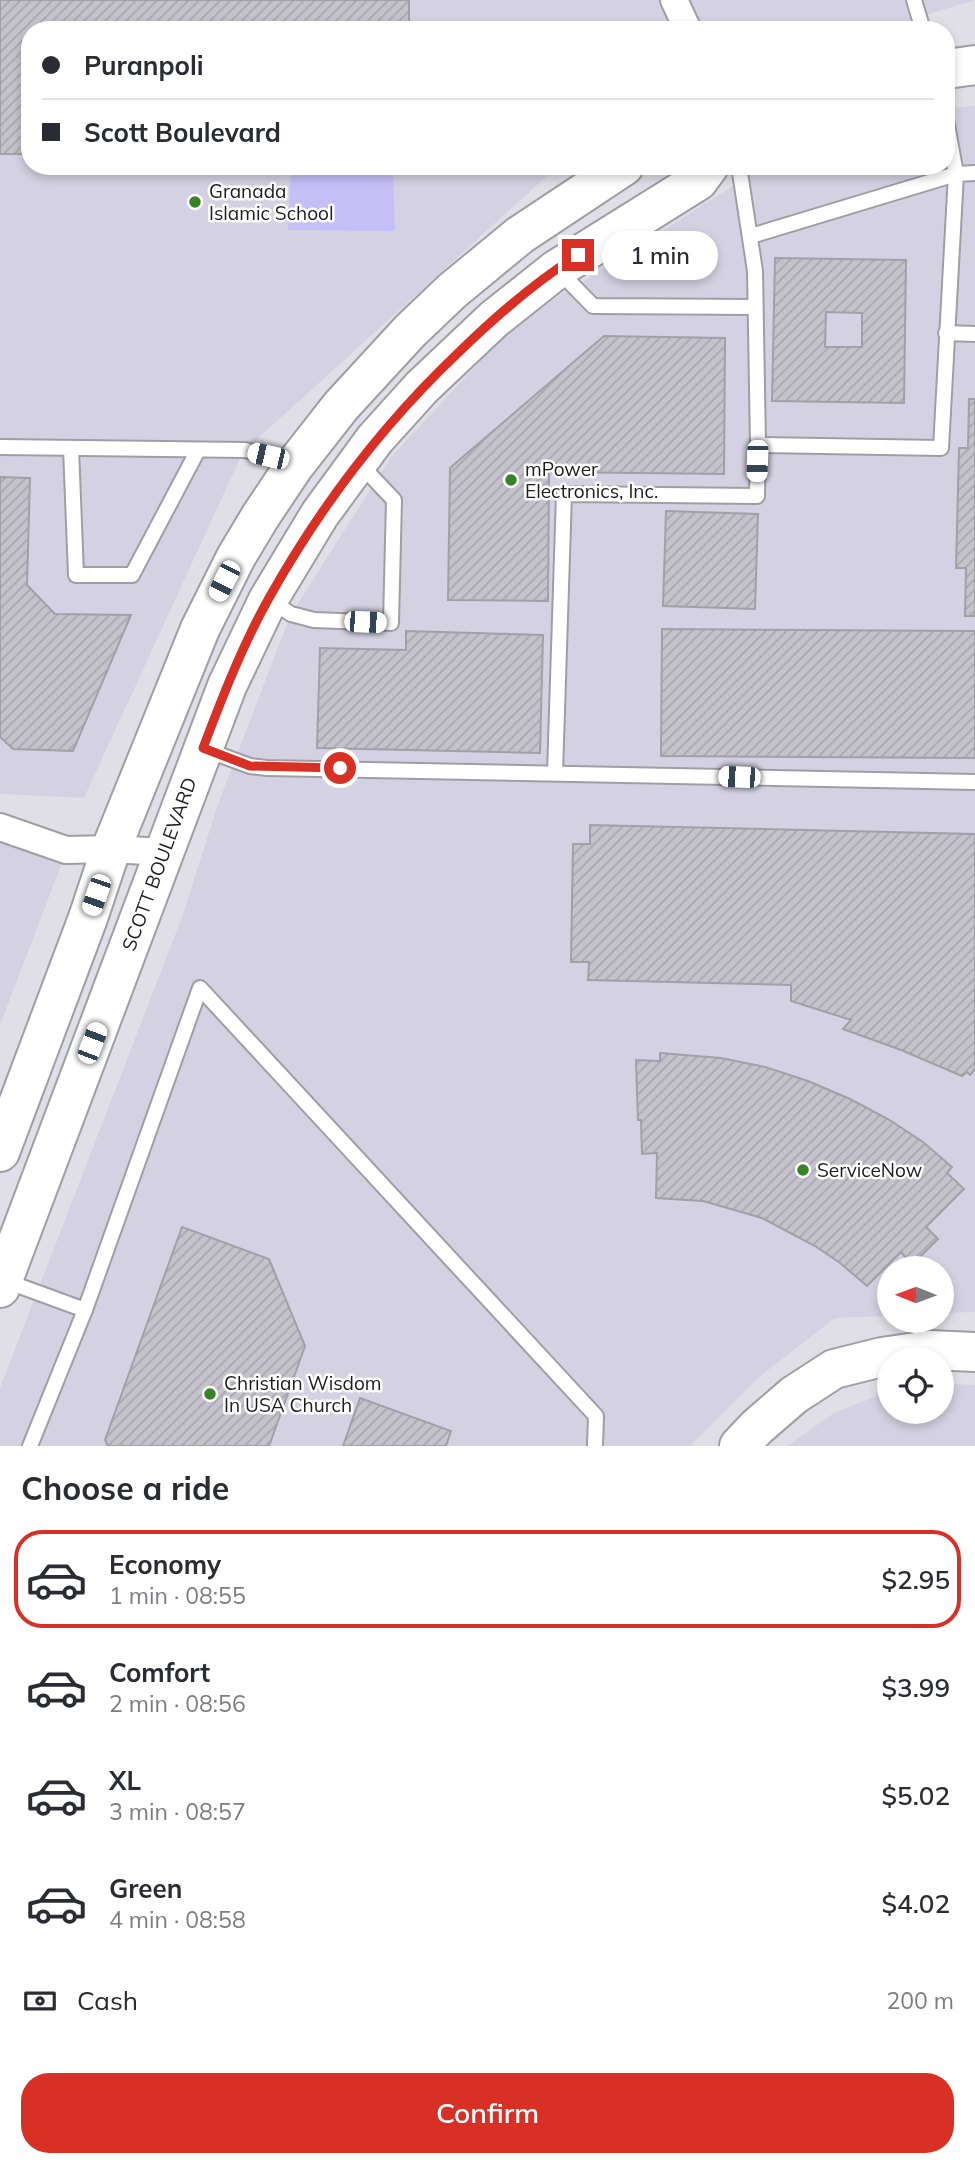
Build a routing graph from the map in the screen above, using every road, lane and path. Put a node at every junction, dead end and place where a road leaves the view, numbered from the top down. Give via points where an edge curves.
1 (674, 0) edge
2 (914, 0) edge
3 (684, 21) edge
4 (920, 21) edge
5 (975, 65) edge
6 (955, 68) edge
7 (955, 168) edge
8 (975, 173) edge
9 (956, 174) junction
10 (610, 175) edge
11 (702, 175) edge
12 (741, 175) edge
13 (953, 175) edge
14 (751, 236) junction
15 (557, 269) junction
16 (755, 307) junction
17 (946, 333) junction
18 (975, 334) edge
19 (758, 445) junction
20 (0, 447) edge
21 (71, 448) junction
22 (198, 450) junction
23 (358, 462) junction
24 (294, 466) junction
25 (268, 600) junction
26 (203, 748) junction
27 (555, 773) junction
28 (975, 782) edge
29 (0, 827) edge
30 (111, 849) junction
31 (164, 852) junction
32 (0, 1152) edge
33 (1, 1284) edge
34 (85, 1310) junction
35 (975, 1352) edge
36 (30, 1446) edge
37 (595, 1446) edge
38 (739, 1446) edge

1 - 3 street
2 - 4 lane
5 - 6 main road
7 - 9 lane
8 - 9 lane
9 - 17 lane
10 - 24 main road via 520,235 452,291 373,370
11 - 15 main road, SCOTT BOULEVARD
12 - 14 lane
13 - 14 lane
14 - 16 lane
15 - 16 lane via 593,306
15 - 23 main road, SCOTT BOULEVARD via 494,319 422,387
16 - 19 lane
17 - 18 lane
17 - 19 lane via 941,449
19 - 27 lane via 757,496 564,494
20 - 21 lane
21 - 22 lane
21 - 22 lane via 76,575 132,575
22 - 24 lane via 245,450
23 - 25 main road, SCOTT BOULEVARD
23 - 25 lane via 394,500 391,623 314,621
24 - 30 main road via 236,557 200,629
25 - 26 main road, SCOTT BOULEVARD
26 - 27 lane via 267,768
26 - 31 main road, SCOTT BOULEVARD
27 - 28 lane
29 - 30 street via 66,850
30 - 31 street
30 - 32 main road
31 - 33 main road, SCOTT BOULEVARD
33 - 34 lane
34 - 36 lane
34 - 37 lane via 200,988 596,1416
35 - 38 main road via 930,1350 834,1369 794,1395

